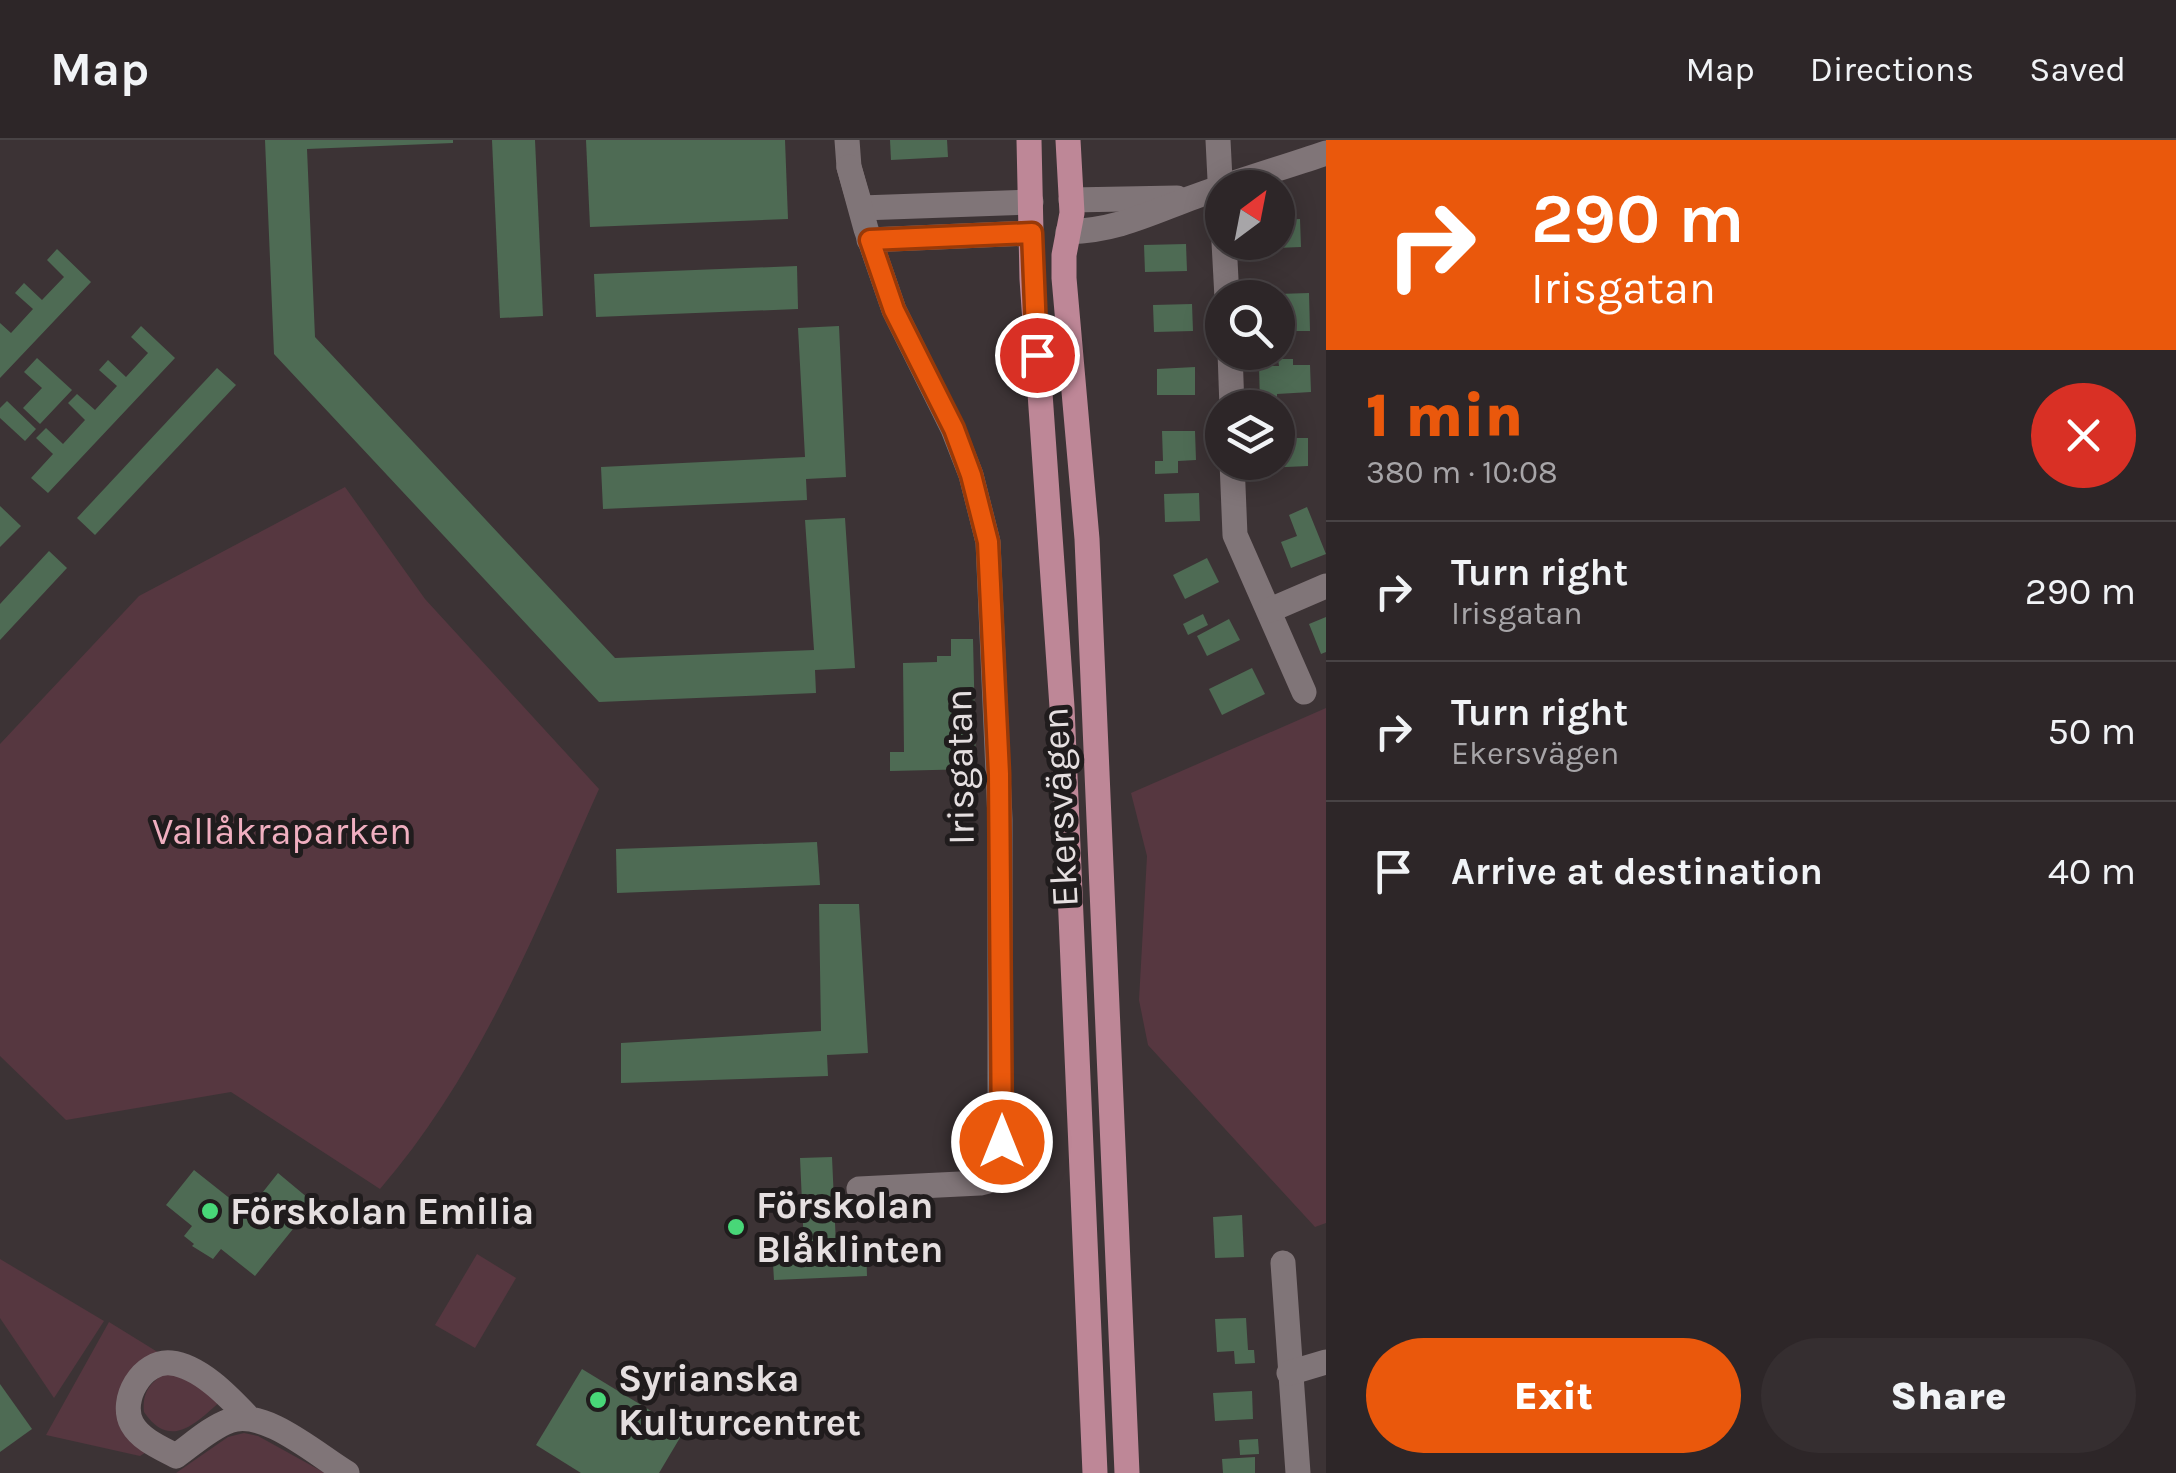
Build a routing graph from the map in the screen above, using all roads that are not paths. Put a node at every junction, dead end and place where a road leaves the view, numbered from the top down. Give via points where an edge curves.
1 (847, 140) edge
2 (1029, 140) edge
3 (1068, 140) edge
4 (1218, 140) edge
5 (1326, 152) edge
6 (1220, 170) edge
7 (1274, 170) edge
8 (1205, 194) edge
9 (1192, 198) junction
10 (1071, 200) junction
11 (1031, 202) junction
12 (866, 226) junction
13 (1068, 232) junction
14 (1032, 233) junction
15 (1233, 480) edge
16 (1326, 586) edge
17 (1270, 610) junction
18 (1304, 692) dead end
19 (859, 1189) dead end
20 (1282, 1263) dead end
21 (1326, 1362) edge
22 (1288, 1373) junction
23 (248, 1416) junction
24 (347, 1473) edge
25 (1095, 1473) edge
26 (1127, 1473) edge
27 (1298, 1473) edge

1 - 12 street
2 - 11 main road, Ekersvägen
3 - 10 main road, Ekersvägen
4 - 6 street
5 - 7 street
8 - 9 street
9 - 10 street
9 - 13 street via 1134,222
10 - 11 main road
10 - 13 main road, Ekersvägen
11 - 12 street
11 - 14 main road, Ekersvägen
12 - 14 street
12 - 19 street, Irisgatan via 894,310 954,429 988,542 999,774 1002,1154 996,1174 980,1184
13 - 14 main road
13 - 26 main road, Ekersvägen via 1064,278 1086,539
14 - 25 main road, Ekersvägen
15 - 17 street via 1236,534
16 - 17 street
17 - 18 street
20 - 22 street
21 - 22 street
22 - 27 street
23 - 23 street via 228,1396 165,1362 149,1369 128,1399 138,1433 176,1456 215,1428
23 - 24 street

